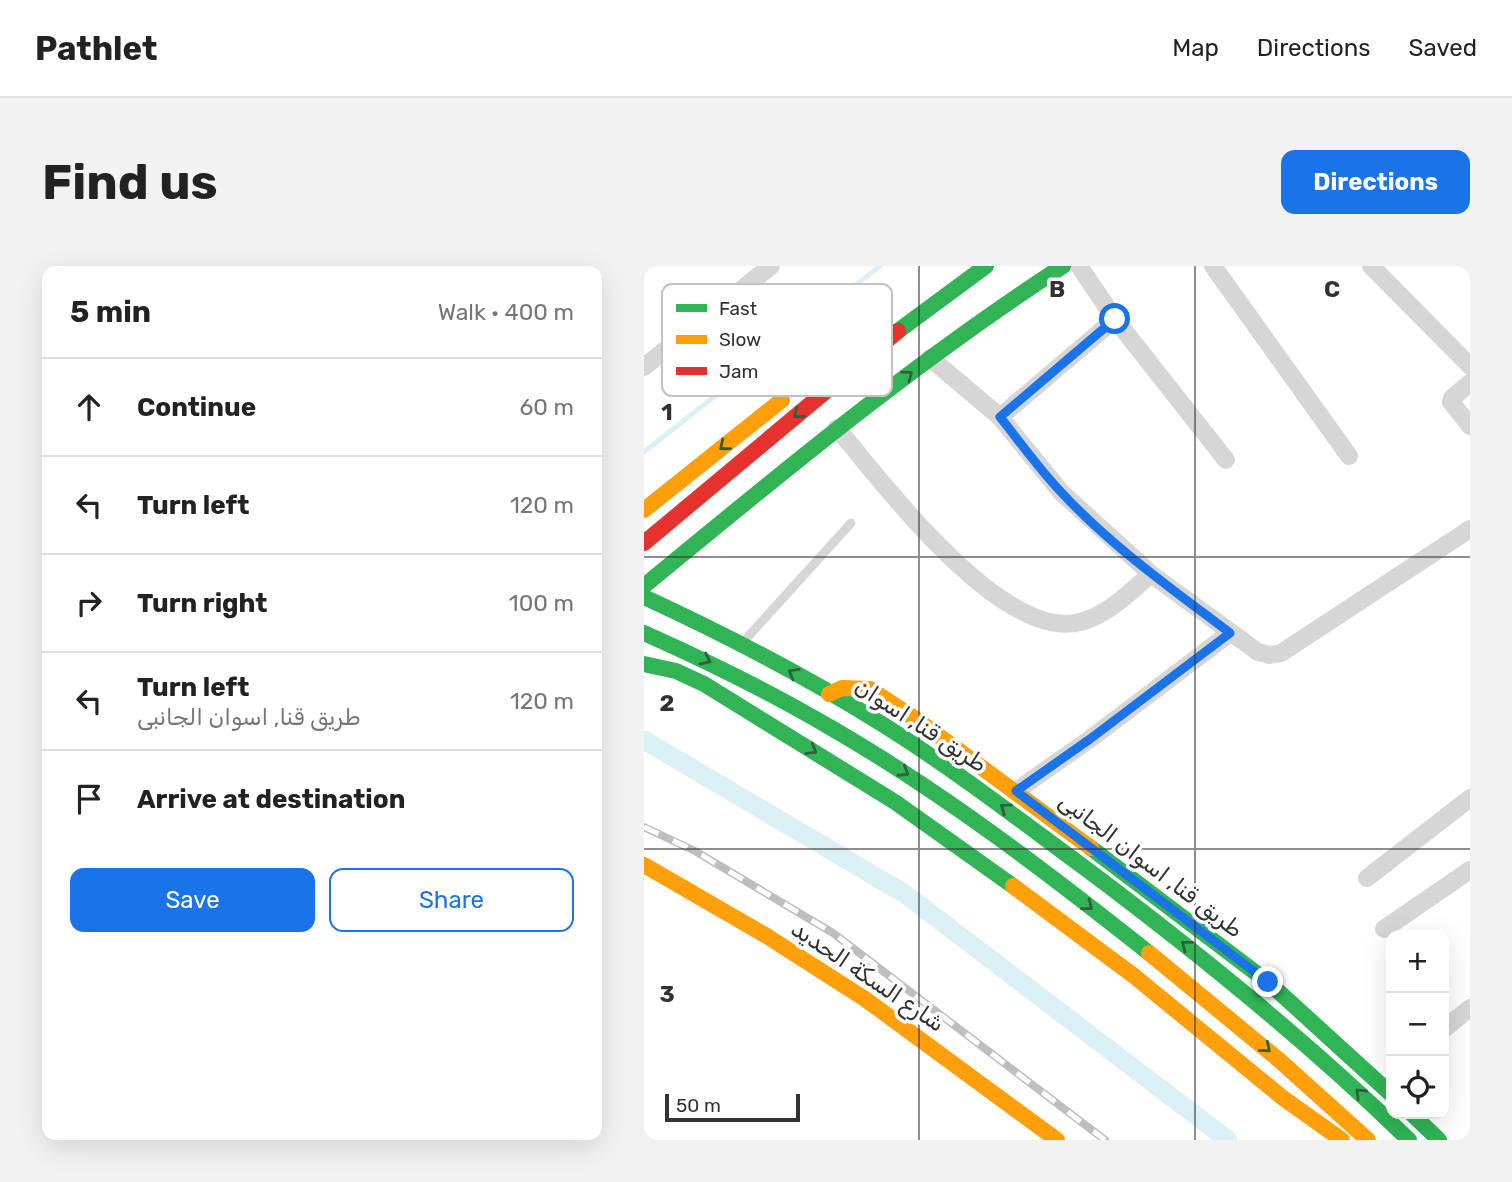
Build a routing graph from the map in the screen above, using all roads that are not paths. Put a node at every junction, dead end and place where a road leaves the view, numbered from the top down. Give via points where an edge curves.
1 (771, 266) edge
2 (986, 266) edge
3 (1063, 266) edge
4 (1079, 266) edge
5 (1213, 266) edge
6 (1373, 267) edge
7 (747, 284) edge
8 (1115, 319) junction
9 (892, 337) edge
10 (662, 349) edge
11 (930, 358) junction
12 (646, 361) edge
13 (1470, 366) edge
14 (1470, 383) edge
15 (892, 387) edge
16 (787, 396) edge
17 (820, 396) edge
18 (855, 396) edge
19 (880, 396) edge
20 (1000, 417) junction
21 (1470, 426) edge
22 (837, 428) junction
23 (1349, 456) dead end
24 (1226, 460) dead end
25 (644, 510) edge
26 (851, 523) dead end
27 (1470, 529) edge
28 (644, 543) edge
29 (644, 574) edge
30 (1151, 574) junction
31 (644, 586) edge
32 (644, 597) edge
33 (644, 633) edge
34 (1230, 633) junction
35 (742, 644) junction
36 (644, 664) edge
37 (829, 694) junction
38 (1016, 791) junction
39 (1470, 798) edge
40 (644, 865) edge
41 (1470, 870) edge
42 (1367, 878) dead end
43 (1384, 929) dead end
44 (1470, 1008) edge
45 (1449, 1025) edge
46 (1386, 1082) edge
47 (1417, 1119) edge
48 (1057, 1140) edge
49 (1342, 1140) edge
50 (1368, 1140) edge
51 (1409, 1140) edge
52 (1438, 1140) edge

1 - 7 street
2 -> 9 main road
3 - 11 main road
4 - 8 street
5 - 23 street
6 - 13 street
8 - 20 street
8 - 24 street
10 - 12 street
15 -> 11 main road
11 - 20 street
14 - 21 street via 1451,398
16 -> 25 main road
17 -> 28 main road
18 - 29 main road
22 -> 19 main road
20 - 30 street via 1061,492
22 - 30 street via 931,540 975,581 1031,617 1058,624 1080,622 1119,601
22 - 31 main road
26 - 35 lane
27 - 34 street via 1281,653 1258,652
30 - 34 street
32 - 35 main road, طريق قنا, اسوان
33 -> 50 main road via 767,691 918,781 1220,1009
34 - 38 street
37 -> 35 main road, طريق قنا, اسوان
36 -> 49 main road via 704,684 895,802 1075,931
37 - 38 main road, طريق قنا, اسوان الجانبى via 842,688 870,689
51 -> 37 main road, طريق قنا, اسوان via 1284,1025 1170,933 953,771
38 - 46 main road, طريق قنا, اسوان الجانبى via 1258,975
39 - 42 street
40 - 48 main road, شارع السكة الحديد via 838,980
41 - 43 street
44 - 45 street
47 - 52 main road

